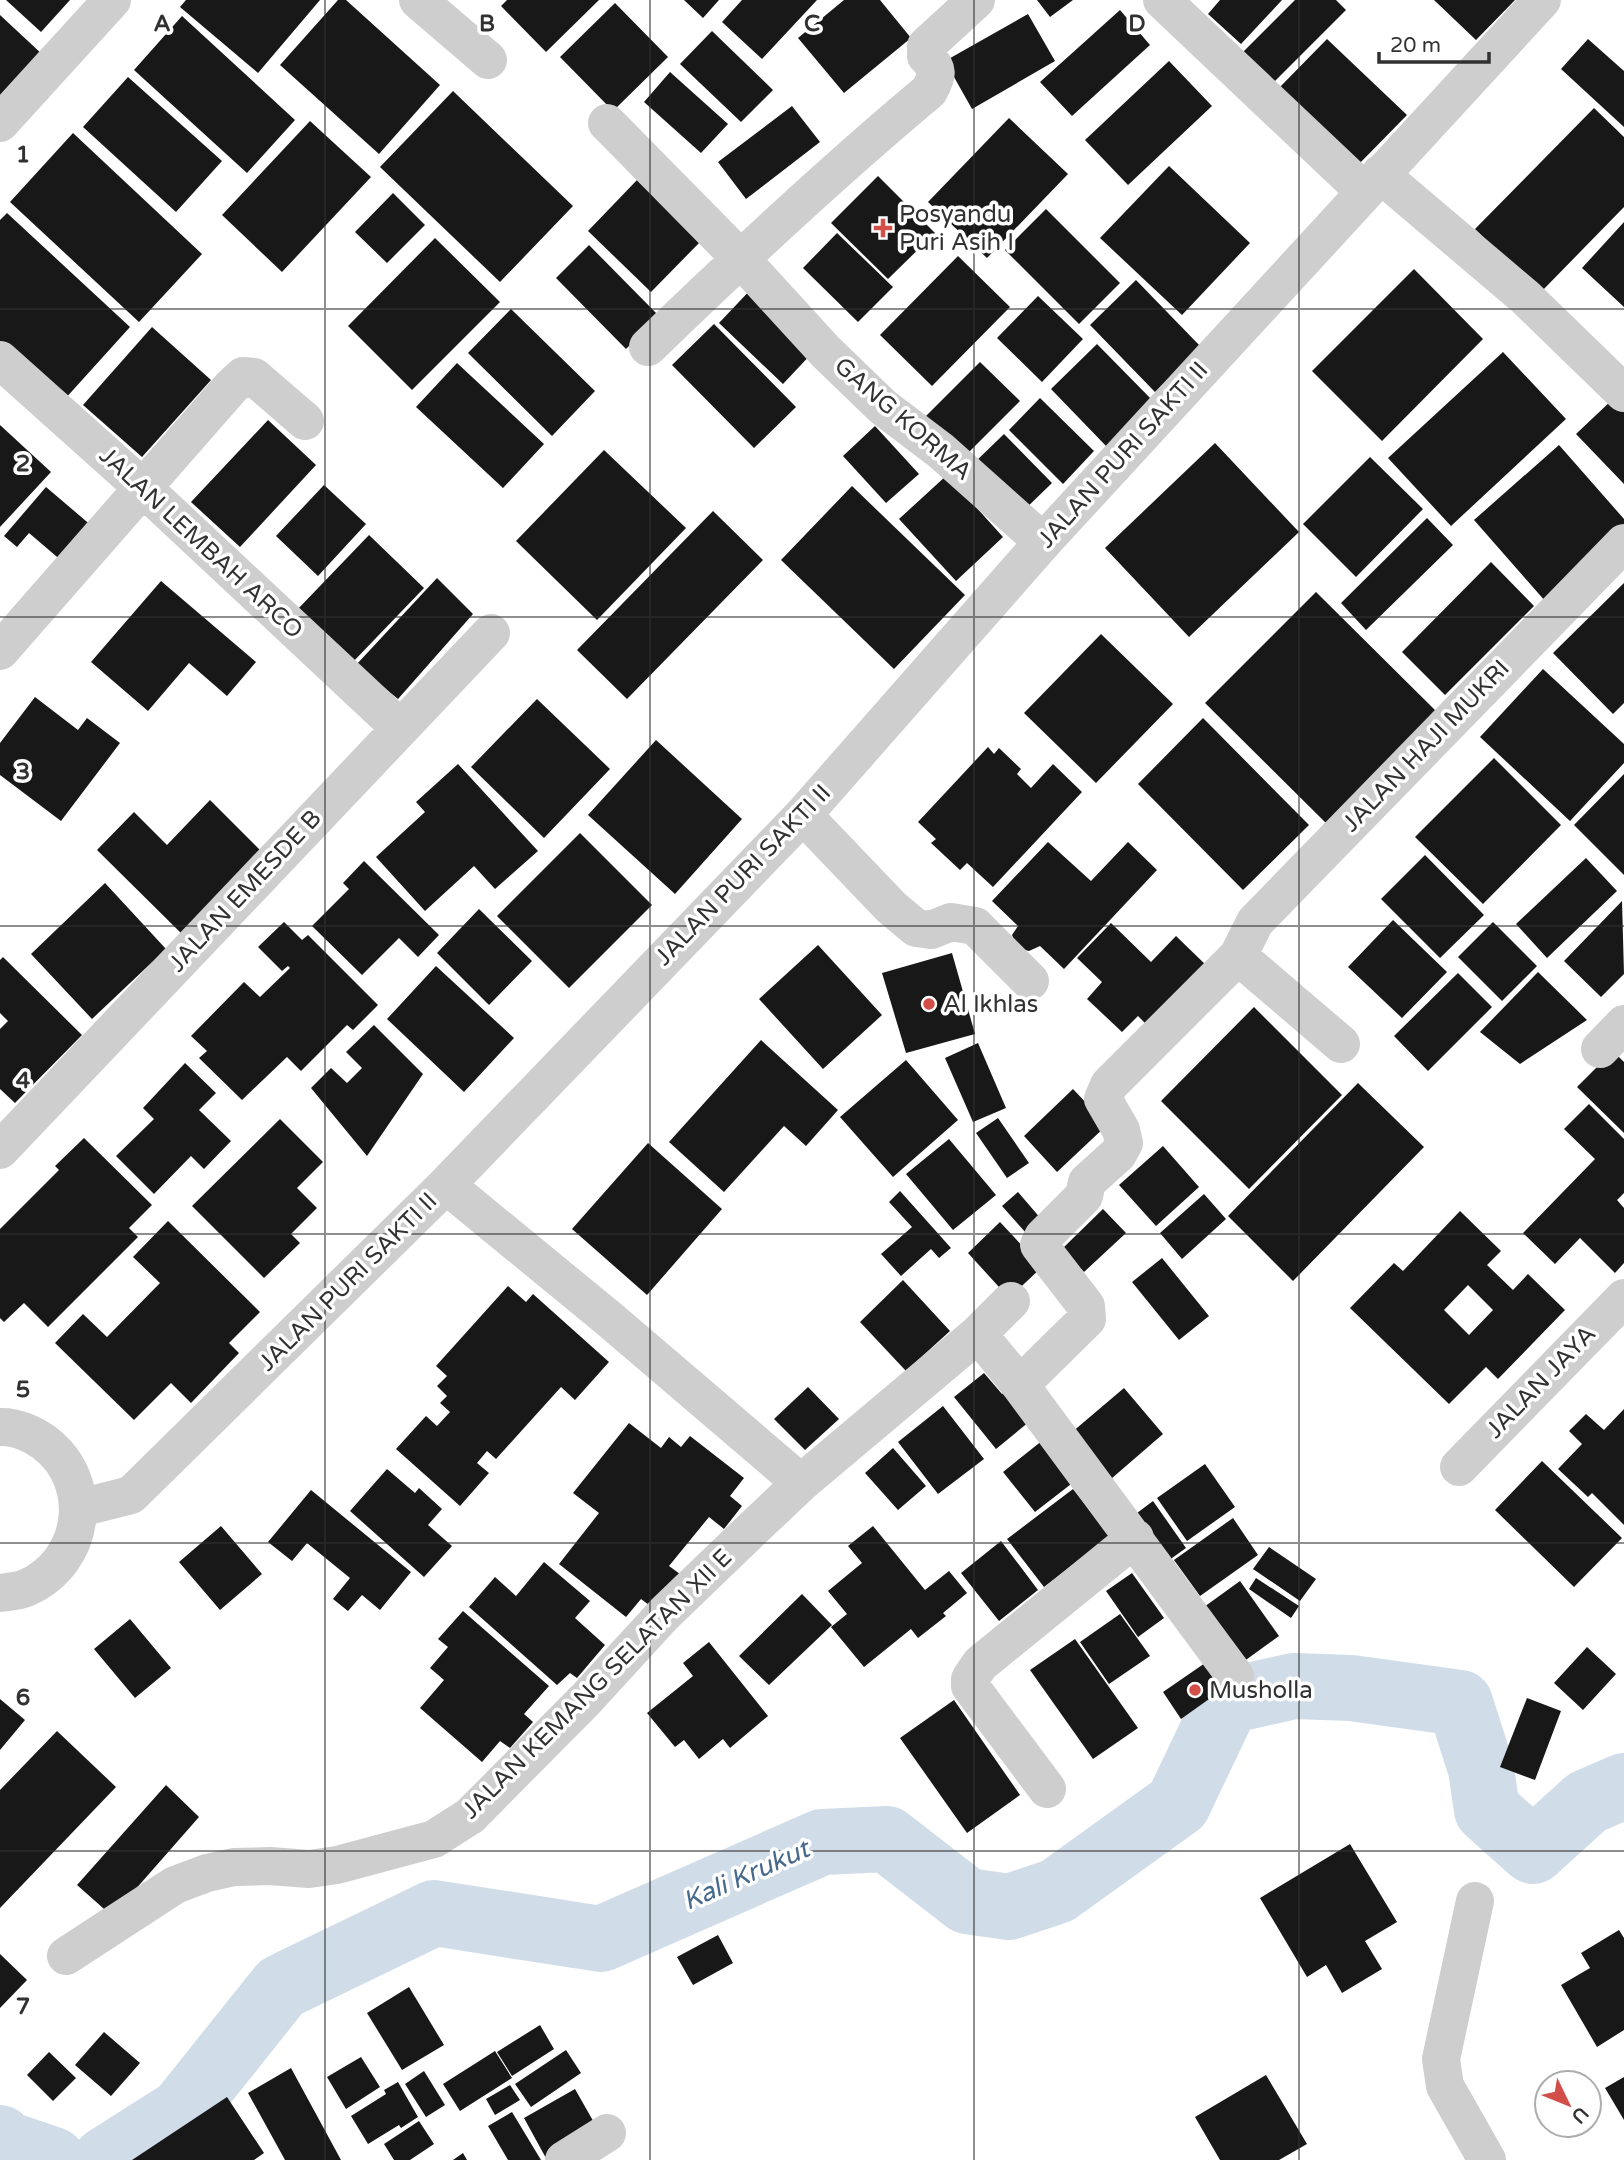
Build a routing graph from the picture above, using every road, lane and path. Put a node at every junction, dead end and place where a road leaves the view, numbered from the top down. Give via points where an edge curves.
1 (112, 0) edge
2 (418, 0) edge
3 (976, 0) edge
4 (1162, 0) edge
5 (1542, 0) edge
6 (488, 61) dead end
7 (0, 123) edge
8 (607, 123) dead end
9 (1372, 183) junction
10 (740, 258) junction
11 (648, 347) dead end
12 (0, 360) edge
13 (1624, 393) edge
14 (305, 421) dead end
15 (142, 487) junction
16 (1043, 542) junction
17 (1624, 543) edge
18 (491, 633) dead end
19 (0, 651) edge
20 (400, 727) junction
21 (803, 815) junction
22 (1238, 956) junction
23 (1030, 981) dead end
24 (1341, 1044) dead end
25 (0, 1150) edge
26 (446, 1185) junction
27 (1624, 1298) edge
28 (1011, 1301) dead end
29 (978, 1334) junction
30 (1020, 1385) junction
31 (2, 1424) edge
32 (1458, 1467) dead end
33 (801, 1483) junction
34 (79, 1508) junction
35 (1135, 1538) junction
36 (0, 1593) edge
37 (1235, 1676) dead end
38 (1047, 1789) dead end
39 (1475, 1901) dead end
40 (66, 1956) dead end
41 (607, 2133) dead end
42 (564, 2160) edge
43 (1487, 2160) edge

1 - 7 street
2 - 6 street
3 - 10 street via 926,46 926,56 937,72 929,91
4 - 9 street
5 - 9 street, JALAN PURI SAKTI II
8 - 10 street, GANG KORMA
9 - 13 street via 1525,297
9 - 16 street, JALAN PURI SAKTI II
10 - 11 street
10 - 16 street, GANG KORMA via 883,407 941,451
12 - 15 street, JALAN LEMBAH ARCO
14 - 15 street via 254,377 243,376
15 - 19 street
15 - 20 street, JALAN LEMBAH ARCO
16 - 21 street, JALAN PURI SAKTI II
17 - 22 street, JALAN HAJI MUKRI via 1255,922
18 - 20 street, JALAN EMESDE B
20 - 25 street, JALAN EMESDE B
21 - 23 street via 916,928 931,930 951,922 975,926
21 - 26 street, JALAN PURI SAKTI II
22 - 24 street
22 - 30 street, JALAN HAJI MUKRI via 1110,1084 1103,1099 1124,1143 1087,1182 1084,1196 1040,1245 1086,1306 1087,1319
26 - 33 street
26 - 34 street, JALAN PURI SAKTI II via 131,1495
27 - 32 street, JALAN JAYA
28 - 29 street, JALAN KEMANG SELATAN XII E
29 - 30 street
29 - 33 street, JALAN KEMANG SELATAN XII E
30 - 35 street
31 - 34 street via 34,1435 58,1454 74,1479
33 - 40 street, JALAN KEMANG SELATAN XII E via 664,1614 470,1816 434,1839 337,1866 309,1870 234,1867 207,1873 175,1885
34 - 36 street via 73,1542 54,1570 26,1588
35 - 37 street
35 - 38 street via 980,1664 970,1679 970,1686
39 - 43 street via 1441,2059 1446,2086
41 - 42 street

